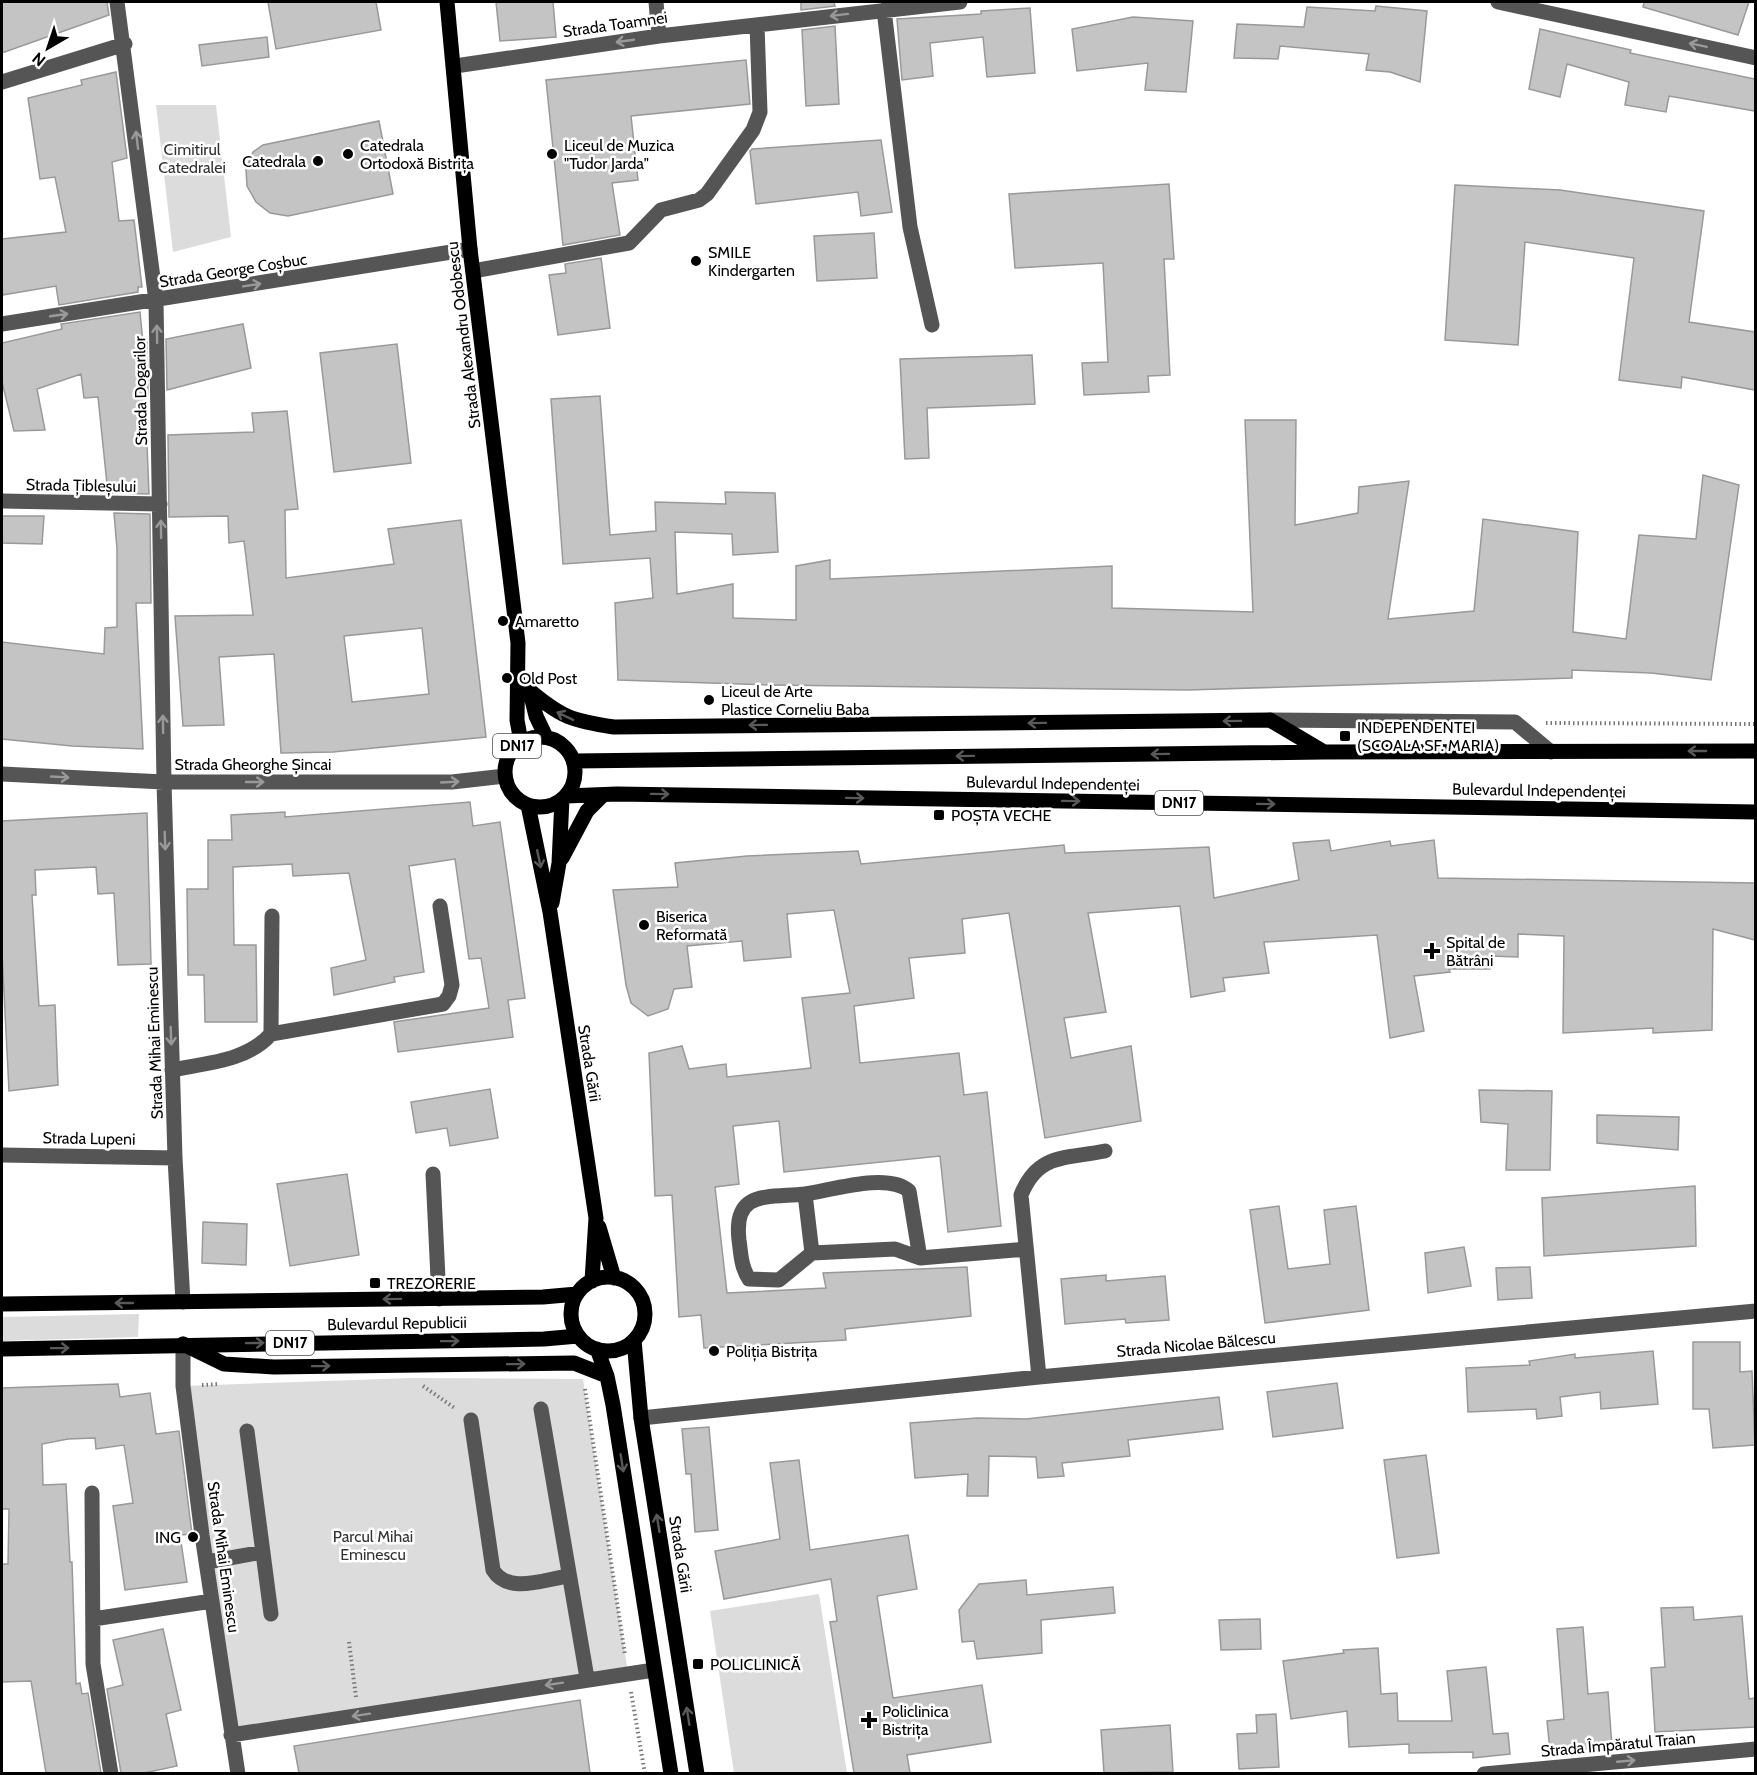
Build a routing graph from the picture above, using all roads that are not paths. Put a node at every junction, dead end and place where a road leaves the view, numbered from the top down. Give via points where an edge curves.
1 (117, 2) edge
2 (447, 2) edge
3 (656, 2) edge
4 (960, 2) edge
5 (1498, 2) edge
6 (884, 10) junction
7 (757, 25) junction
8 (659, 36) junction
9 (125, 44) junction
10 (1755, 58) edge
11 (455, 66) junction
12 (2, 82) edge
13 (470, 249) junction
14 (473, 271) junction
15 (156, 301) junction
16 (2, 324) edge
17 (932, 325) dead end
18 (2, 501) edge
19 (160, 504) junction
20 (519, 663) junction
21 (529, 690) junction
22 (1270, 720) junction
23 (546, 737) junction
24 (521, 742) junction
25 (1755, 751) edge
26 (1324, 752) junction
27 (1551, 752) junction
28 (574, 761) junction
29 (2, 774) edge
30 (505, 776) junction
31 (164, 782) junction
32 (602, 796) junction
33 (564, 798) junction
34 (528, 805) junction
35 (1755, 812) edge
36 (559, 863) junction
37 (440, 906) dead end
38 (550, 912) junction
39 (272, 916) dead end
40 (271, 1034) junction
41 (172, 1070) junction
42 (1105, 1151) dead end
43 (2, 1155) edge
44 (175, 1158) junction
45 (433, 1174) dead end
46 (805, 1194) junction
47 (596, 1218) junction
48 (1026, 1249) junction
49 (812, 1253) junction
50 (920, 1258) junction
51 (614, 1278) junction
52 (592, 1281) junction
53 (577, 1294) junction
54 (439, 1299) junction
55 (183, 1302) junction
56 (2, 1304) edge
57 (1755, 1311) edge
58 (578, 1336) junction
59 (634, 1340) junction
60 (183, 1344) junction
61 (2, 1349) edge
62 (597, 1350) junction
63 (607, 1376) junction
64 (1039, 1377) junction
65 (542, 1409) dead end
66 (641, 1418) junction
67 (471, 1420) road end
68 (247, 1431) dead end
69 (92, 1493) dead end
70 (262, 1552) junction
71 (207, 1562) junction
72 (569, 1576) junction
73 (212, 1601) junction
74 (270, 1614) dead end
75 (93, 1619) junction
76 (654, 1670) junction
77 (586, 1678) junction
78 (231, 1735) junction
79 (1755, 1749) edge
80 (111, 1773) edge
81 (238, 1773) edge
82 (670, 1773) edge
83 (697, 1773) edge
84 (1485, 1773) edge

1 - 9 street, Strada Dogarilor
2 - 11 main road, Strada Alexandru Odobescu
3 - 8 street
4 - 6 street, Strada Toamnei
10 -> 5 street
6 -> 7 street, Strada Toamnei
6 - 17 street via 910,227
7 - 8 street, Strada Toamnei
7 - 14 street via 760,112 753,130 707,194 699,200 661,210 629,243
8 -> 11 street, Strada Toamnei
9 - 12 street
15 -> 9 street, Strada Dogarilor
11 - 13 main road, Strada Alexandru Odobescu
13 - 14 main road, Strada Alexandru Odobescu
15 -> 13 street, Strada George Coșbuc
14 - 20 main road, Strada Alexandru Odobescu
16 -> 15 street, Strada George Coșbuc
19 -> 15 street, Strada Dogarilor
18 - 19 street, Strada Țibleșului
31 -> 19 street, Strada Dogarilor
20 - 21 main road, Strada Alexandru Odobescu
20 - 24 main road, Strada Alexandru Odobescu via 517,720
22 -> 21 main road via 614,727 577,722
21 - 23 main road, Strada Alexandru Odobescu
22 - 26 main road
22 - 27 street via 1515,722
23 - 24 main road, DN17
23 - 28 main road, DN17 via 568,749
24 - 30 main road, DN17 via 506,763
25 -> 27 main road, Bulevardul Independenței
26 - 27 main road, Bulevardul Independenței
26 -> 28 main road, Bulevardul Independenței
28 - 33 main road via 573,786
29 -> 31 street, Strada Gheorghe Șincai
31 -> 30 street, Strada Gheorghe Șincai via 452,782
30 - 34 main road, DN17 via 509,788
31 -> 41 street, Strada Mihai Eminescu
32 - 33 main road, Bulevardul Independenței / DN17
32 -> 35 main road, Bulevardul Independenței / DN17
32 - 36 main road via 577,826
33 - 34 main road, Bulevardul Independenței / DN17 via 548,806
33 - 36 main road, Strada Gării
34 -> 38 main road, Strada Gării
36 - 38 main road, Strada Gării
37 - 40 street via 452,985 443,1004
38 - 47 main road, Strada Gării
39 - 40 street
40 - 41 street via 253,1050 238,1056
41 - 44 street, Strada Mihai Eminescu
42 - 48 street via 1042,1164 1028,1177 1021,1195
43 - 44 street, Strada Lupeni
44 - 55 street, Strada Mihai Eminescu
45 - 54 street
46 - 49 street
46 - 49 street via 753,1199 741,1210 737,1221 743,1270 749,1280 779,1280
46 - 50 street via 887,1181 901,1184 909,1191
47 - 51 main road, Strada Gării
47 - 52 main road, Strada Gării
48 - 50 street
48 - 64 street
49 - 50 street via 895,1249
51 - 52 main road
51 - 59 main road via 625,1282 641,1298 644,1320
52 - 53 main road
53 - 54 main road, Bulevardul Republicii
53 - 58 main road via 571,1315
54 -> 55 main road, Bulevardul Republicii
55 -> 56 main road, Bulevardul Republicii
57 - 64 street, Strada Nicolae Bălcescu
60 -> 58 main road, Bulevardul Republicii / DN17
58 - 62 main road
59 - 62 main road via 623,1348
59 - 66 main road, Strada Gării
61 -> 60 main road, Bulevardul Republicii / DN17
60 -> 63 main road via 224,1364 274,1367 574,1363
60 - 71 street, Strada Mihai Eminescu via 183,1386
62 - 63 main road
63 -> 76 main road
64 - 66 street, Strada Nicolae Bălcescu
65 - 72 street
83 -> 66 main road, Strada Gării
67 - 72 street via 493,1570 499,1580 511,1585
68 - 70 street
69 - 75 street
70 - 71 street
70 - 74 street
71 - 73 street, Strada Mihai Eminescu
72 - 77 street
73 - 75 street
73 - 78 street, Strada Mihai Eminescu
75 - 80 street via 93,1664
76 - 77 street
76 - 82 main road
77 -> 78 street
78 - 81 street, Strada Mihai Eminescu
84 -> 79 street, Strada Împăratul Traian

